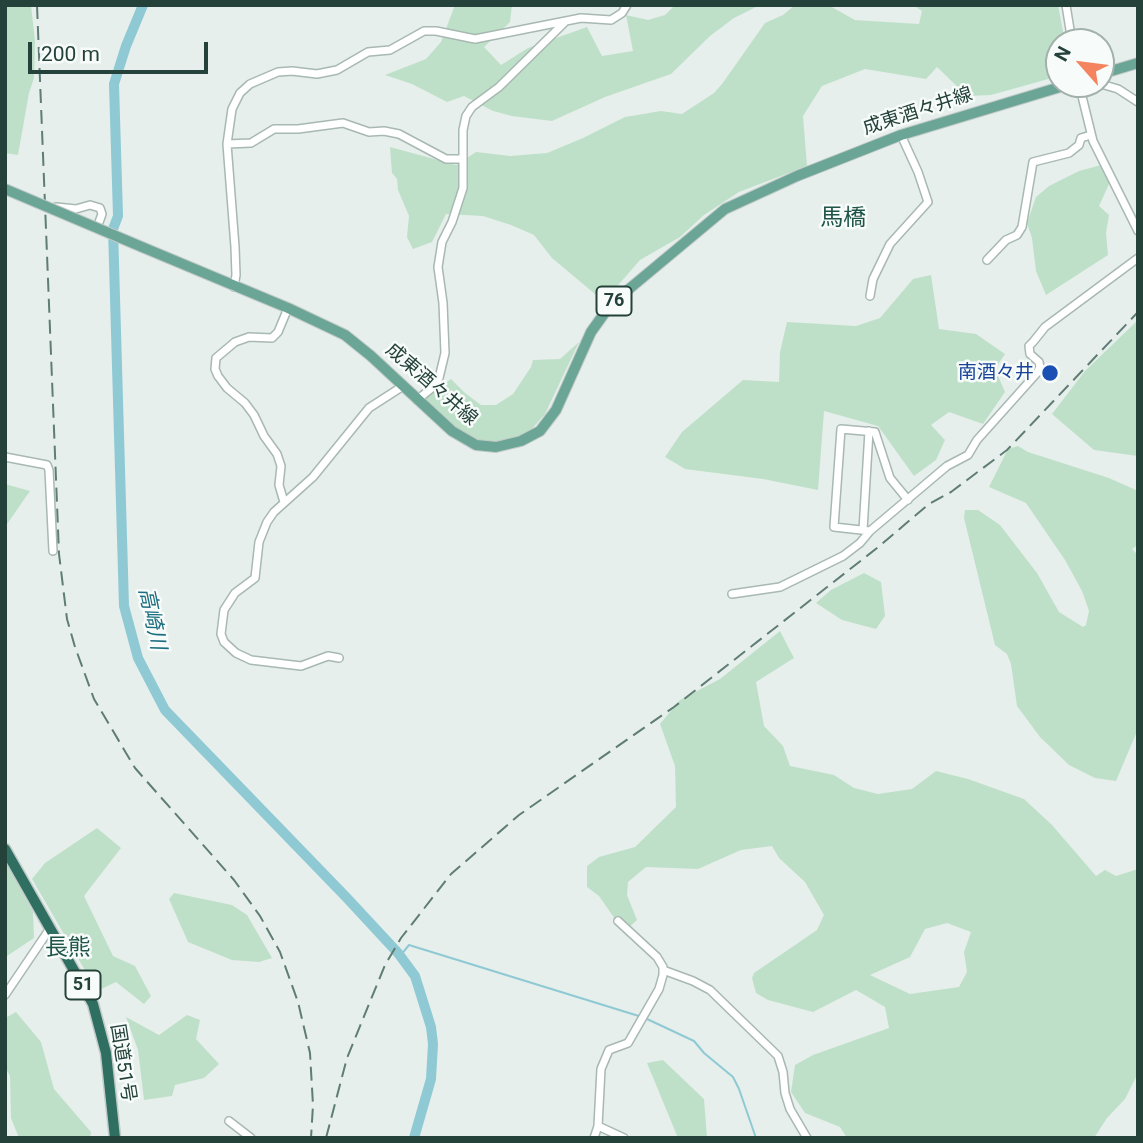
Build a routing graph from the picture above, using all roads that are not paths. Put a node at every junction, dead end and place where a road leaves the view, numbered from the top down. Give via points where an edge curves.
1 (628, 5) edge
2 (1066, 5) edge
3 (566, 22) junction
4 (1070, 28) edge
5 (1138, 63) edge
6 (1115, 70) edge
7 (1115, 88) edge
8 (1045, 92) edge
9 (1082, 98) edge
10 (1138, 102) edge
11 (901, 135) junction
12 (1091, 135) junction
13 (227, 144) junction
14 (463, 159) junction
15 (5, 189) edge
16 (56, 207) dead end
17 (97, 228) junction
18 (1138, 231) edge
19 (1138, 258) edge
20 (987, 260) dead end
21 (234, 287) junction
22 (870, 296) dead end
23 (288, 308) junction
24 (403, 386) junction
25 (416, 400) junction
26 (870, 431) junction
27 (5, 457) edge
28 (908, 500) junction
29 (284, 502) junction
30 (866, 531) junction
31 (53, 551) dead end
32 (732, 594) dead end
33 (339, 658) dead end
34 (5, 849) edge
35 (618, 921) dead end
36 (51, 927) junction
37 (663, 970) junction
38 (5, 995) edge
39 (229, 1121) dead end
40 (598, 1126) junction
41 (247, 1136) edge
42 (115, 1138) edge
43 (594, 1138) edge
44 (624, 1138) edge
45 (807, 1138) edge

1 - 3 street via 611,20
2 - 4 street
3 - 13 street via 475,39 424,31 390,50 368,52 324,74 292,71 260,78 240,93 232,108
3 - 14 street via 472,107 463,130
5 - 6 main road
7 - 10 street
8 - 11 main road, 成東酒々井線 / 76
9 - 12 street
11 - 22 street via 928,202 890,244
11 - 25 main road, 成東酒々井線 / 76 via 735,202 715,216 611,304 591,332 556,410 531,436 496,447 476,445
12 - 18 street
12 - 20 street via 1081,138 1069,153 1033,162 1022,227
13 - 14 street via 251,143 274,128 343,123 369,132 399,134 446,159
13 - 21 street
14 - 25 street via 460,201 442,242 438,267 445,353 439,378
15 - 17 main road, 成東酒々井線 / 76, bridge
16 - 17 street via 100,208
17 - 21 main road, 成東酒々井線 / 76, bridge
19 - 28 street via 1045,327 1030,346 1040,367 1037,373 968,455 947,466
21 - 23 main road, 成東酒々井線 / 76
23 - 24 main road, 成東酒々井線 / 76 via 345,335
23 - 29 street via 272,338 235,342 216,358 215,369 254,415 276,454
24 - 25 main road, 成東酒々井線 / 76
24 - 29 street via 369,408 313,477
26 - 28 street via 875,432 890,478
26 - 30 street
26 - 30 street via 841,429 834,527
27 - 31 street via 47,465
28 - 30 street
29 - 33 street via 262,531 255,578 235,593 224,610 221,634 236,653 264,664 301,666 328,656
30 - 32 street via 860,543 843,556 780,587
34 - 36 highway, 国道51号 / 51
35 - 37 street via 657,957
36 - 38 street
36 - 42 highway, 国道51号 / 51 via 93,1004 106,1053
37 - 40 street via 659,989 628,1043 609,1050 601,1069
37 - 45 street via 710,990 778,1056 790,1109
39 - 41 street
40 - 43 street
40 - 44 street

